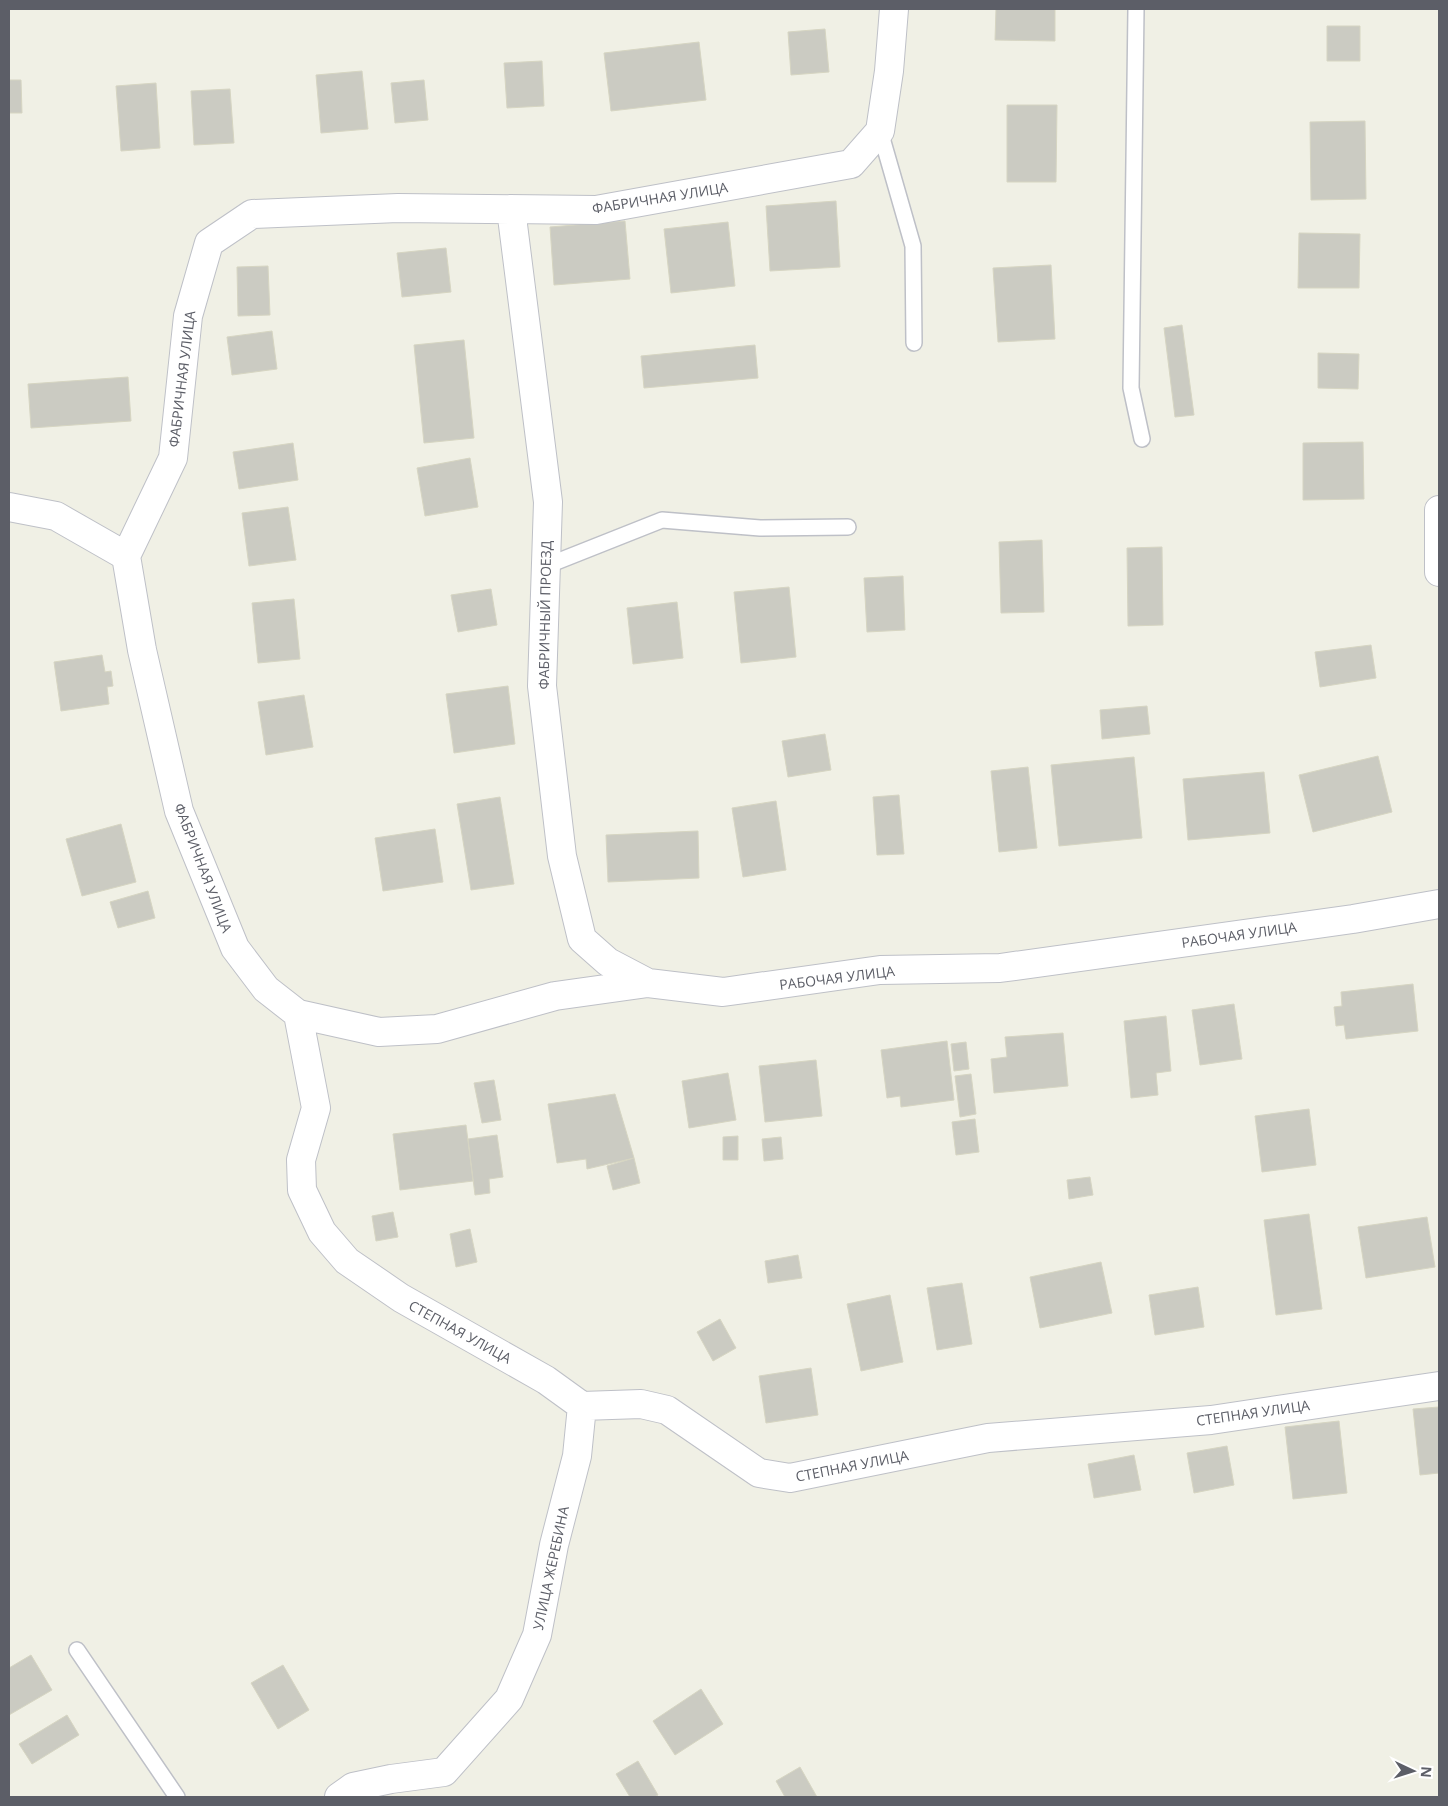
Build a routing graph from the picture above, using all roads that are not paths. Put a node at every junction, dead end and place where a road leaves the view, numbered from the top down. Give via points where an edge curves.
1 (894, 9) edge
2 (1136, 9) edge
3 (880, 131) junction
4 (511, 209) junction
5 (914, 343) dead end
6 (1142, 439) dead end
7 (9, 507) edge
8 (1439, 510) edge
9 (848, 527) dead end
10 (126, 556) junction
11 (546, 566) junction
12 (1439, 572) edge
13 (1439, 904) edge
14 (648, 983) junction
15 (298, 1014) junction
16 (1439, 1386) edge
17 (582, 1406) junction
18 (77, 1650) dead end
19 (177, 1797) edge
20 (339, 1797) edge

1 - 3 street
2 - 6 lane via 1131,388
3 - 4 street, ФАБРИЧНАЯ УЛИЦА via 851,164 596,210
3 - 5 lane via 913,246
4 - 10 street, ФАБРИЧНАЯ УЛИЦА via 398,208 252,214 209,243 188,316 173,458
4 - 11 street, ФАБРИЧНЫЙ ПРОЕЗД via 548,502
7 - 10 street via 56,516
8 - 12 street
9 - 11 lane via 760,528 662,520
10 - 15 street, ФАБРИЧНАЯ УЛИЦА via 142,650 179,811 235,948 266,989
11 - 14 street, ФАБРИЧНЫЙ ПРОЕЗД via 542,686 562,856 582,939 608,962
13 - 14 street, РАБОЧАЯ УЛИЦА via 1000,968 880,970 723,992
14 - 15 street, РАБОЧАЯ УЛИЦА via 555,996 438,1029 379,1032
15 - 17 street, СТЕПНАЯ УЛИЦА via 316,1108 301,1160 302,1190 322,1232 347,1261 401,1298 546,1380
16 - 17 street, СТЕПНАЯ УЛИЦА via 1210,1420 988,1438 790,1478 759,1473 667,1410 641,1404
17 - 20 street, УЛИЦА ЖЕРЕБИНА via 577,1456 554,1545 538,1635 509,1698 444,1772 353,1787
18 - 19 lane

